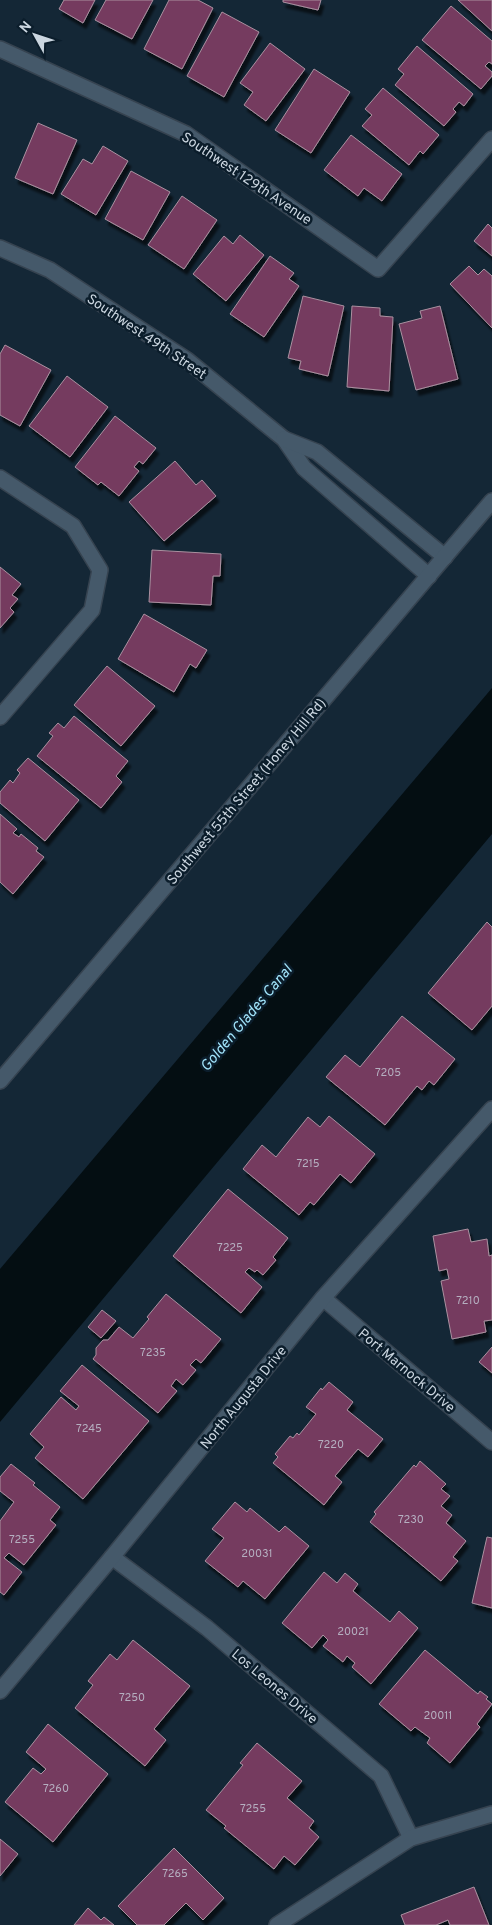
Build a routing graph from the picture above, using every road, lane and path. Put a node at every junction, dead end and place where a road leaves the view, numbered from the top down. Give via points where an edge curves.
1 (0, 49) edge
2 (492, 139) edge
3 (0, 248) edge
4 (284, 439) junction
5 (0, 478) edge
6 (492, 501) edge
7 (445, 557) junction
8 (429, 576) junction
9 (0, 718) edge
10 (0, 1080) edge
11 (492, 1109) edge
12 (323, 1298) junction
13 (492, 1442) edge
14 (112, 1557) junction
15 (0, 1691) edge
16 (492, 1814) edge
17 (411, 1838) junction
18 (277, 1925) edge

1 - 2 street, Southwest 129th Avenue via 186,134 378,269
3 - 4 street, Southwest 49th Street via 50,270 187,360
4 - 7 street, Southwest 49th Street via 316,452
4 - 8 street, Southwest 49th Street via 304,468
5 - 9 street via 74,526 100,570 92,610
6 - 7 street, Southwest 55th Street (Honey Hill Rd)
7 - 8 street, Southwest 55th Street (Honey Hill Rd)
8 - 10 street, Southwest 55th Street (Honey Hill Rd)
11 - 12 street, North Augusta Drive
12 - 13 street, Port Marnock Drive
12 - 14 street, North Augusta Drive
14 - 15 street, North Augusta Drive
14 - 17 street, Los Leones Drive via 207,1628 382,1776
16 - 17 street
17 - 18 street

